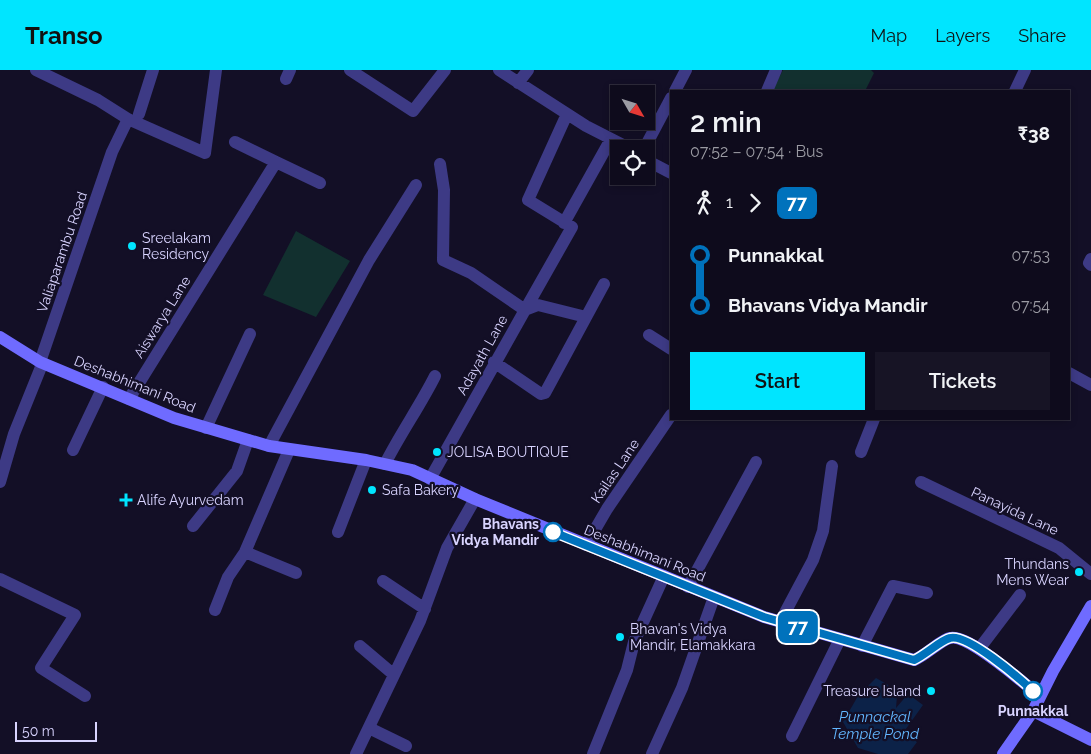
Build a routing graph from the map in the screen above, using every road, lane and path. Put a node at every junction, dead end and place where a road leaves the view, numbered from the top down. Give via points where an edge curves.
1 (36, 70) edge
2 (154, 70) edge
3 (216, 70) edge
4 (350, 70) edge
5 (445, 70) edge
6 (499, 70) edge
7 (528, 70) edge
8 (686, 70) edge
9 (776, 70) edge
10 (1025, 70) edge
11 (518, 83) junction
12 (676, 90) edge
13 (767, 90) edge
14 (1015, 90) edge
15 (670, 100) edge
16 (567, 114) junction
17 (134, 116) junction
18 (611, 139) joint
19 (649, 140) edge
20 (235, 142) dead end
21 (276, 162) junction
22 (440, 164) dead end
23 (655, 165) edge
24 (670, 173) edge
25 (320, 183) dead end
26 (416, 185) dead end
27 (564, 222) junction
28 (1091, 259) edge
29 (1091, 265) edge
30 (604, 284) dead end
31 (525, 310) junction
32 (586, 317) junction
33 (250, 334) dead end
34 (649, 335) dead end
35 (0, 337) edge
36 (670, 347) edge
37 (40, 362) junction
38 (494, 362) junction
39 (1070, 374) edge
40 (435, 376) dead end
41 (1091, 385) edge
42 (103, 387) junction
43 (129, 399) junction
44 (670, 416) edge
45 (874, 420) edge
46 (206, 428) junction
47 (248, 440) junction
48 (269, 446) junction
49 (73, 450) dead end
50 (289, 450) junction
51 (861, 452) dead end
52 (366, 460) junction
53 (756, 462) dead end
54 (385, 464) junction
55 (832, 466) dead end
56 (430, 479) junction
57 (0, 482) edge
58 (921, 482) dead end
59 (474, 500) junction
60 (193, 526) dead end
61 (338, 532) dead end
62 (586, 545) junction
63 (245, 552) junction
64 (296, 573) dead end
65 (1091, 574) edge
66 (664, 576) junction
67 (0, 579) edge
68 (383, 581) dead end
69 (688, 586) junction
70 (927, 593) dead end
71 (1020, 595) dead end
72 (714, 597) junction
73 (1091, 606) edge
74 (425, 609) junction
75 (215, 610) dead end
76 (780, 622) junction
77 (840, 639) junction
78 (360, 646) dead end
79 (862, 646) junction
80 (979, 649) junction
81 (393, 674) junction
82 (85, 696) dead end
83 (1040, 696) junction
84 (1033, 711) junction
85 (369, 728) junction
86 (792, 736) dead end
87 (1091, 740) edge
88 (406, 746) dead end
89 (356, 754) edge
90 (593, 754) edge
91 (652, 754) edge
92 (1003, 754) edge

1 - 17 street
2 - 17 street, Valiaparambu Road
3 - 17 street via 205,153
4 - 5 street via 413,112
6 - 11 street
7 - 11 street
8 - 12 street
9 - 13 street
10 - 14 street
11 - 16 street
15 - 19 street
16 - 18 street
16 - 27 street via 528,200
17 - 37 street, Valiaparambu Road via 112,152
18 - 27 street
20 - 21 street
21 - 25 street
21 - 43 street, Aiswarya Lane
22 - 31 street, Adayath Lane via 444,190 443,260 471,273
23 - 24 street
26 - 48 street via 369,260
27 - 31 street via 572,227
28 - 29 street
30 - 32 street
31 - 32 street via 538,306
31 - 38 street, Adayath Lane
32 - 38 street via 545,393 541,394
33 - 46 street
34 - 36 street
35 - 37 street, Deshabhimani Road
37 - 42 street, Deshabhimani Road
37 - 57 street, Valiaparambu Road via 41,367 14,434
38 - 56 street, Adayath Lane
39 - 41 street
40 - 54 street
42 - 43 street, Deshabhimani Road
42 - 49 street
43 - 46 street, Deshabhimani Road
44 - 62 street, Kailas Lane
45 - 51 street
46 - 47 street, Deshabhimani Road
47 - 48 street, Deshabhimani Road
47 - 60 street via 237,471
48 - 50 street, Deshabhimani Road
50 - 52 street, Deshabhimani Road
50 - 63 street
52 - 54 street, Deshabhimani Road
52 - 61 street
53 - 69 street
54 - 56 street, Deshabhimani Road via 412,470
55 - 76 street via 823,531 813,560
56 - 59 street, Deshabhimani Road
58 - 65 street, Panayida Lane via 1059,548
59 - 62 street, Deshabhimani Road
59 - 74 street via 447,548
62 - 66 street, Deshabhimani Road
63 - 64 street
63 - 75 street via 228,577
66 - 69 street, Deshabhimani Road
66 - 90 street via 634,642 627,670
67 - 82 street via 76,614 41,668
68 - 74 street
69 - 72 street, Deshabhimani Road
70 - 79 street via 892,586
71 - 80 street
72 - 76 street, Deshabhimani Road
72 - 91 street via 682,688
73 - 83 street
74 - 81 street
76 - 77 street, Deshabhimani Road
77 - 79 street, Deshabhimani Road
77 - 86 street
78 - 81 street
79 - 80 street, Deshabhimani Road via 914,660 927,655 948,638 957,637
80 - 83 street, Deshabhimani Road
81 - 85 street
83 - 84 street
84 - 87 street
84 - 92 street
85 - 88 street
85 - 89 street

